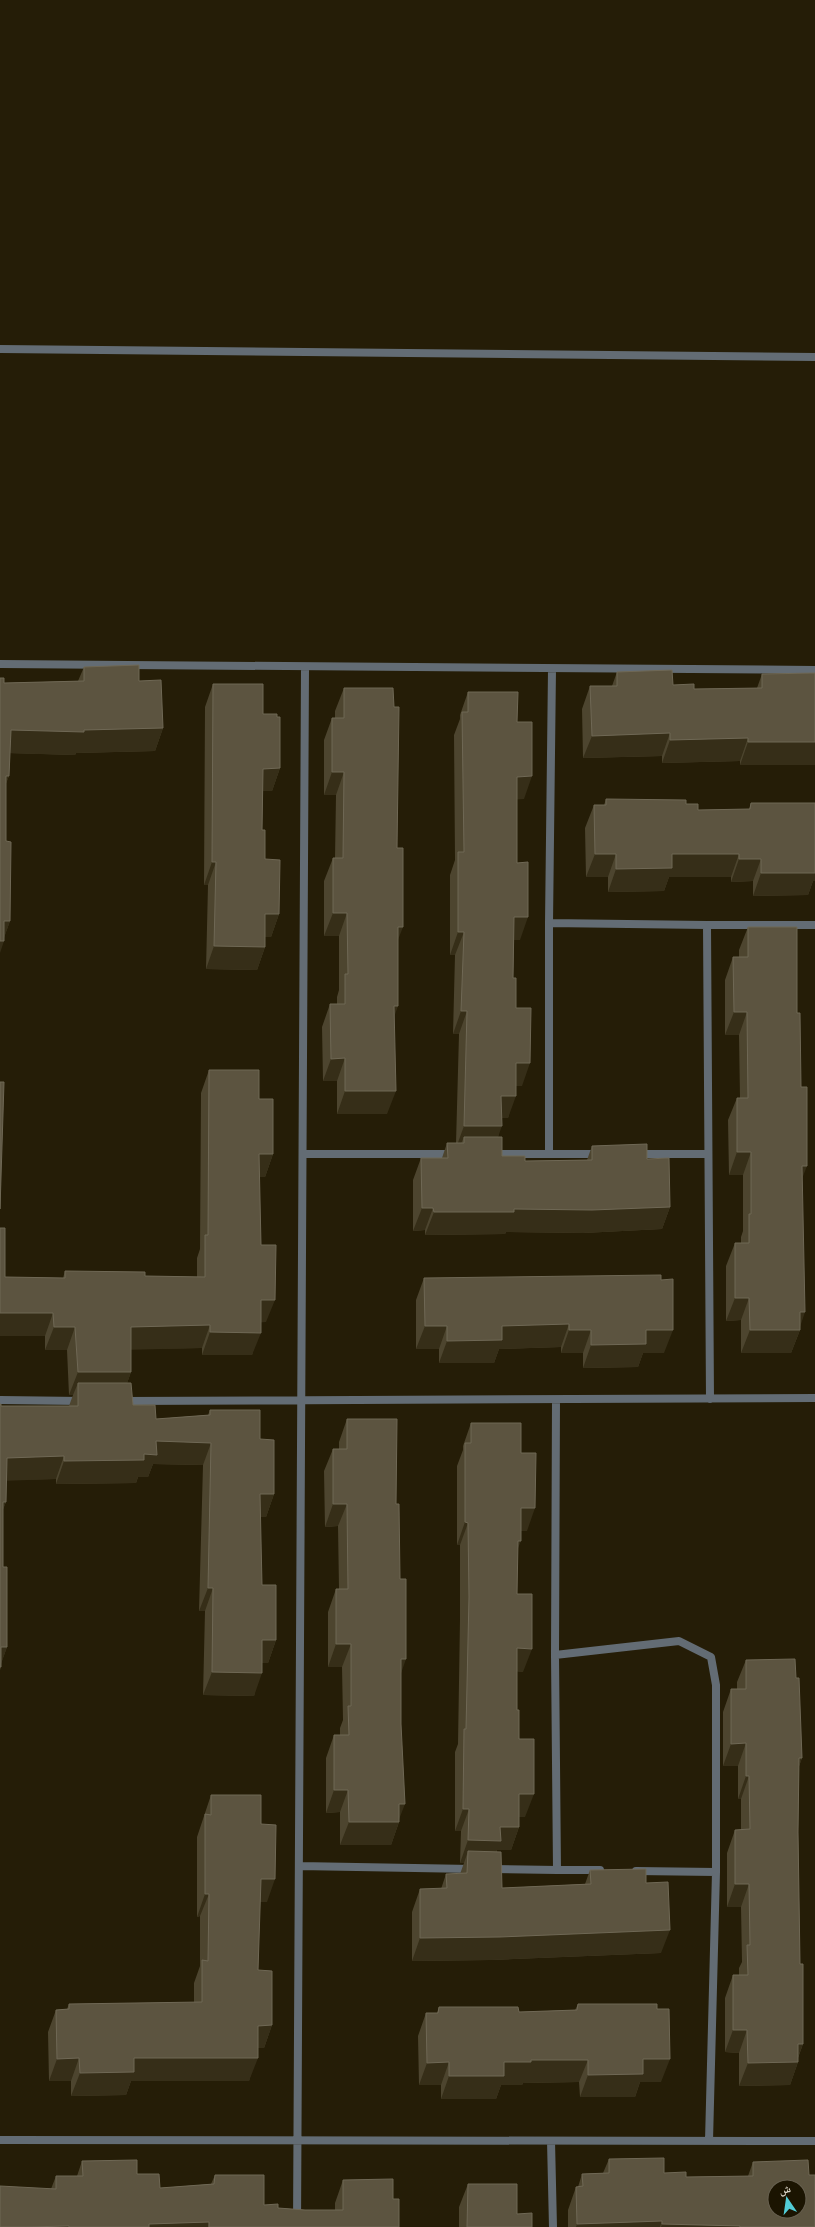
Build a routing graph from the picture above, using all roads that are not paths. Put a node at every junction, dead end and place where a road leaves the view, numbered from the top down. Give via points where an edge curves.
1 (0, 349) edge
2 (815, 356) edge
3 (0, 664) edge
4 (305, 668) junction
5 (552, 669) junction
6 (815, 670) edge
7 (549, 923) junction
8 (707, 925) junction
9 (815, 925) edge
10 (303, 1154) junction
11 (462, 1154) edge
12 (486, 1154) edge
13 (550, 1154) junction
14 (605, 1154) edge
15 (629, 1154) edge
16 (708, 1154) junction
17 (815, 1398) edge
18 (710, 1399) junction
19 (0, 1400) edge
20 (556, 1400) junction
21 (91, 1401) edge
22 (114, 1401) edge
23 (301, 1401) junction
24 (555, 1655) junction
25 (299, 1866) junction
26 (557, 1870) junction
27 (613, 1871) edge
28 (629, 1871) edge
29 (716, 1872) junction
30 (0, 2140) edge
31 (298, 2141) junction
32 (551, 2141) junction
33 (709, 2141) junction
34 (815, 2141) edge
35 (297, 2227) edge
36 (553, 2227) edge

1 - 2 street
3 - 4 street
4 - 5 street
4 - 10 street
5 - 6 street
5 - 7 street
7 - 8 street
7 - 13 street
8 - 9 street
8 - 16 street
10 - 11 street
10 - 23 street
12 - 13 street
13 - 14 street
15 - 16 street
16 - 18 street
17 - 18 street
18 - 20 street
19 - 21 street
20 - 23 street
20 - 24 street
22 - 23 street
23 - 25 street
24 - 26 street
24 - 29 street via 679,1641 711,1658 716,1685
25 - 26 street
25 - 31 street
26 - 27 street
28 - 29 street
29 - 33 street
30 - 31 street
31 - 32 street
31 - 35 street
32 - 33 street
32 - 36 street
33 - 34 street

